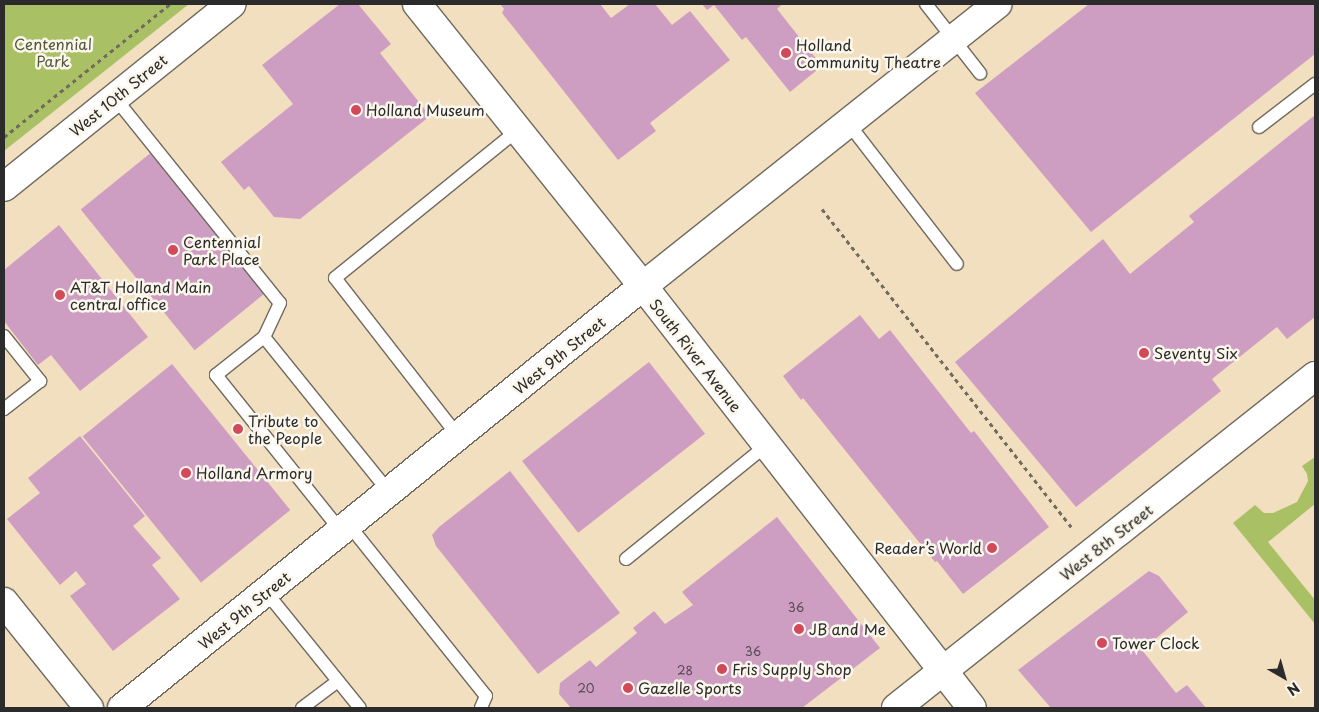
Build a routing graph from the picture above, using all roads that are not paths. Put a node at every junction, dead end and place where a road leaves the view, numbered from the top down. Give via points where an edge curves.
1 (232, 4) edge
2 (417, 4) edge
3 (926, 4) edge
4 (998, 4) edge
5 (953, 40) junction
6 (980, 73) dead end
7 (1315, 84) edge
8 (115, 98) junction
9 (848, 123) junction
10 (1259, 127) dead end
11 (518, 130) junction
12 (4, 187) edge
13 (957, 264) dead end
14 (643, 286) junction
15 (4, 336) edge
16 (264, 337) junction
17 (1315, 376) edge
18 (4, 409) edge
19 (458, 436) junction
20 (767, 445) junction
21 (389, 492) junction
22 (345, 528) junction
23 (626, 558) dead end
24 (266, 592) junction
25 (4, 602) edge
26 (943, 670) junction
27 (338, 681) junction
28 (89, 708) edge
29 (122, 708) edge
30 (302, 708) edge
31 (360, 708) edge
32 (481, 708) edge
33 (896, 708) edge
34 (972, 708) edge

1 - 8 main road, West 10th Street
2 - 11 main road, South River Avenue
3 - 5 lane
4 - 5 main road, West 9th Street
5 - 6 lane
5 - 9 main road, West 9th Street
7 - 10 lane
8 - 12 main road, West 10th Street
8 - 16 lane via 280,303
9 - 13 lane
9 - 14 main road, West 9th Street
11 - 14 main road, South River Avenue
11 - 19 lane via 335,278
14 - 19 main road, West 9th Street
14 - 20 main road, South River Avenue
15 - 18 lane via 40,381
16 - 21 lane
16 - 22 lane via 216,375
17 - 26 main road, West 8th Street
19 - 21 main road, West 9th Street
20 - 23 lane
20 - 26 main road, South River Avenue
21 - 22 main road, West 9th Street
22 - 24 main road, West 9th Street
22 - 32 lane via 486,696
24 - 27 lane
24 - 29 main road, West 9th Street
25 - 28 main road
26 - 33 main road, West 8th Street
26 - 34 main road, South River Avenue
27 - 30 lane
27 - 31 lane

